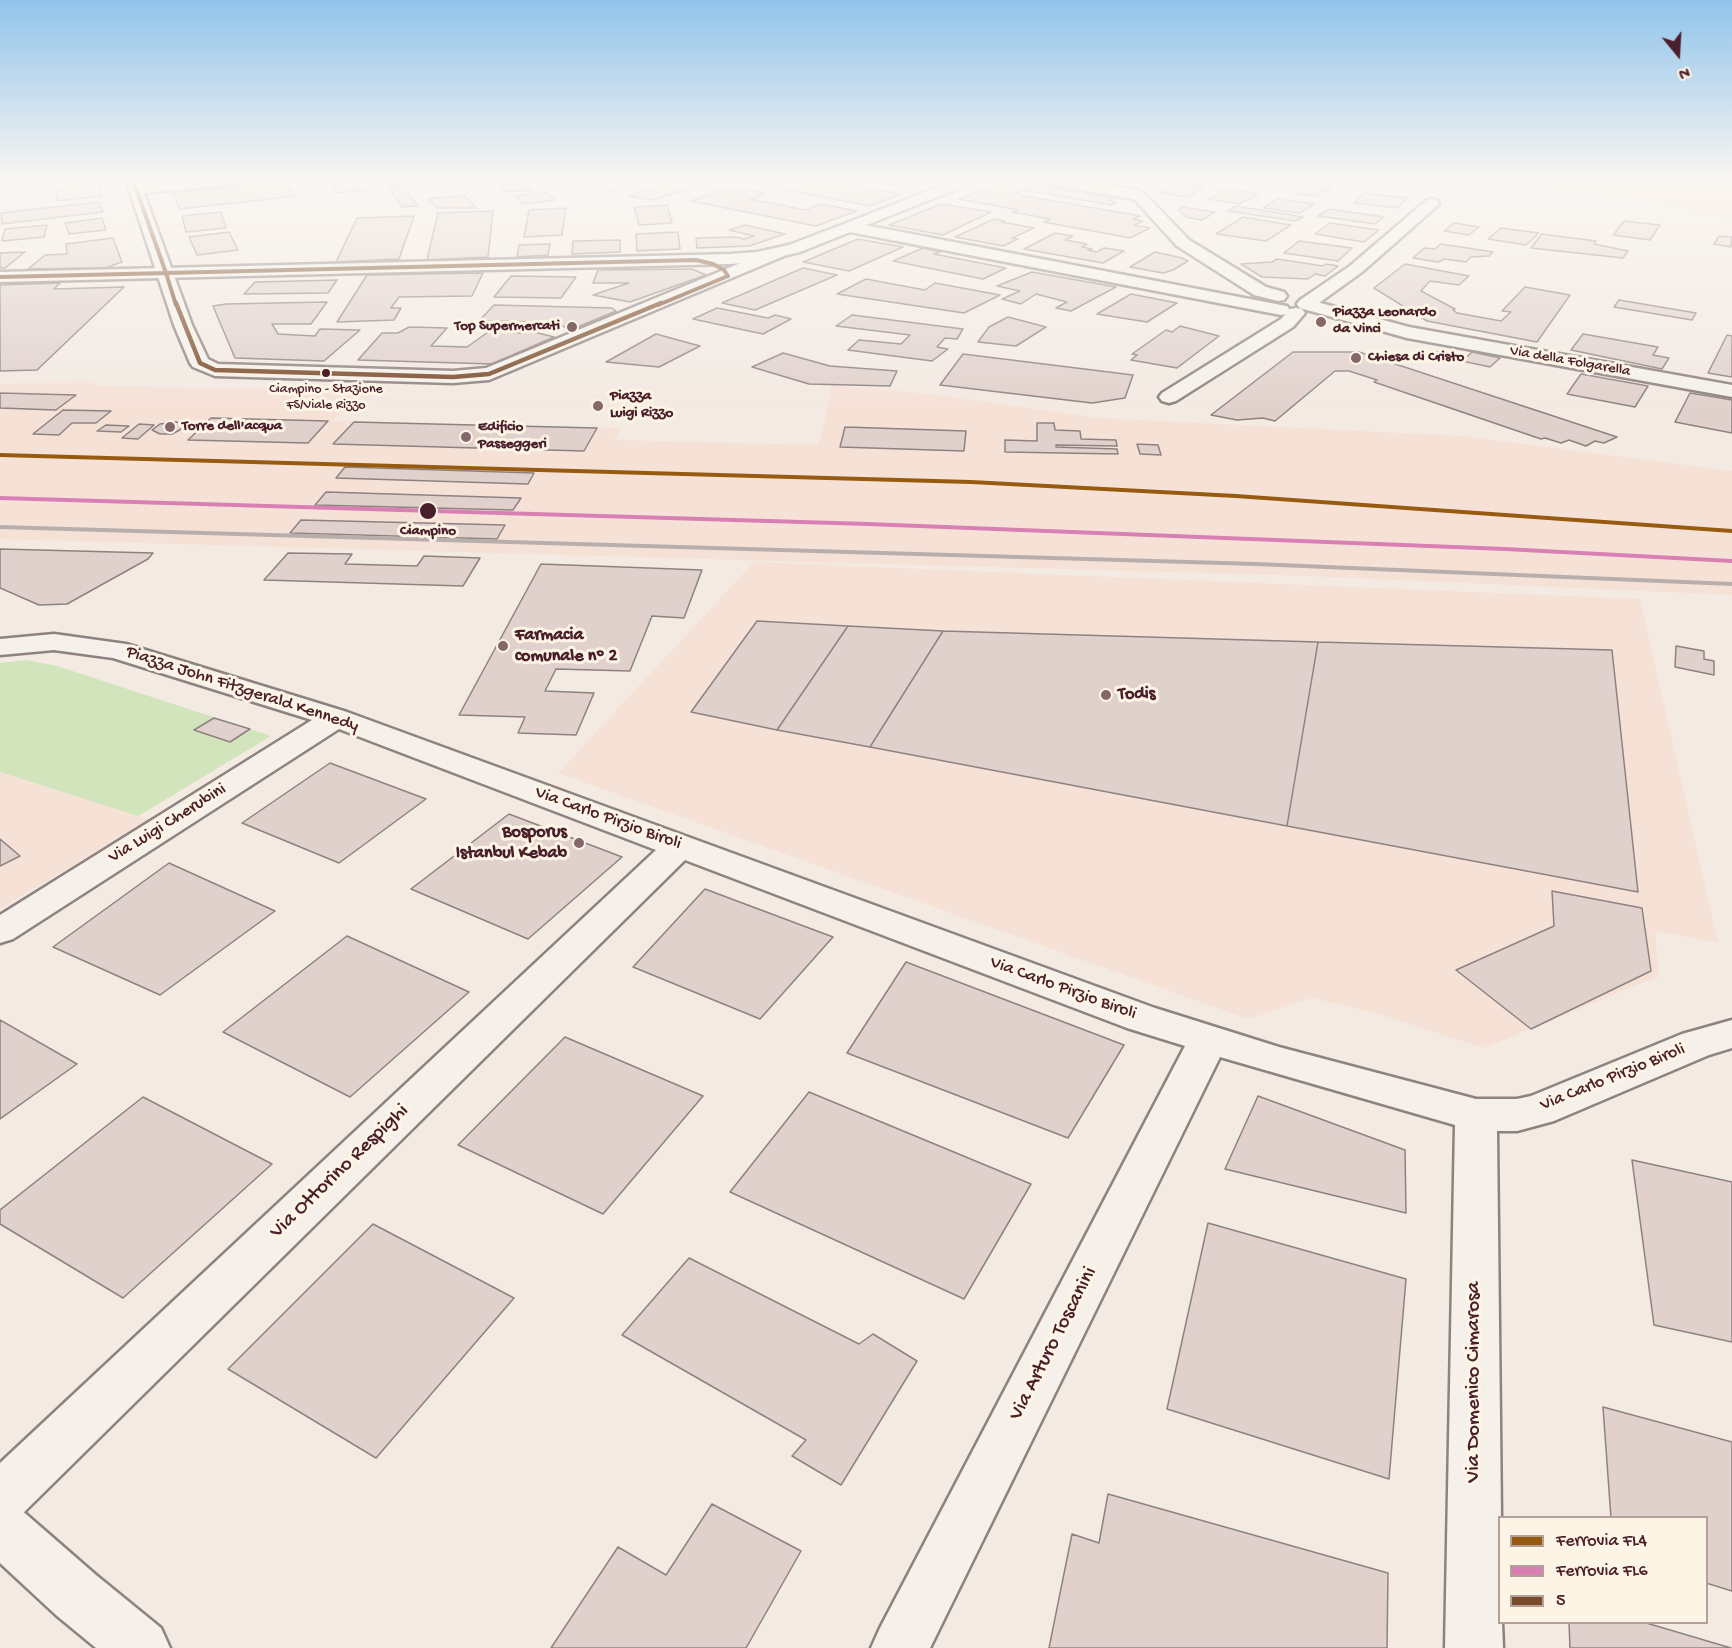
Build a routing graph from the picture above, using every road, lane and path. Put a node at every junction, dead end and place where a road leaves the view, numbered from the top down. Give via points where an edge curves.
1 (160, 257) edge
2 (732, 257) edge
3 (770, 257) edge
4 (1005, 257) edge
5 (1205, 257) edge
6 (1368, 257) edge
7 (696, 260) junction
8 (166, 273) junction
9 (728, 276) junction
10 (0, 277) edge
11 (1260, 291) junction
12 (1234, 301) junction
13 (1296, 308) junction
14 (1732, 391) edge
15 (1169, 397) dead end
16 (0, 646) edge
17 (336, 718) junction
18 (404, 743) joint
19 (681, 846) junction
20 (0, 931) edge
21 (1732, 1035) edge
22 (1208, 1041) junction
23 (1476, 1115) junction
24 (0, 1499) edge
25 (0, 1527) edge
26 (141, 1648) edge
27 (900, 1648) edge
28 (1474, 1648) edge

1 - 8 street
2 - 7 street
3 - 9 street
4 - 12 street
5 - 11 street
6 - 13 street via 1341,280
7 - 8 street
7 - 9 street via 713,264
8 - 9 street via 183,325 200,363 208,368 453,377 499,372
8 - 10 street
11 - 12 street via 1256,297
11 - 13 street
12 - 13 street
13 - 14 street, Via della Folgarella
13 - 15 street via 1287,322
16 - 17 street, Piazza John Fitzgerald Kennedy via 78,644 146,658
17 - 18 street, Piazza John Fitzgerald Kennedy
17 - 20 street, Via Luigi Cherubini
18 - 19 street, Via Carlo Pirzio Biroli
19 - 22 street, Via Carlo Pirzio Biroli
19 - 24 street, Via Ottorino Respighi
21 - 23 street, Via Carlo Pirzio Biroli via 1696,1044 1539,1110 1517,1115
22 - 23 street, Via Carlo Pirzio Biroli
22 - 27 street, Via Arturo Toscanini
23 - 28 street, Via Domenico Cimarosa
25 - 26 street

